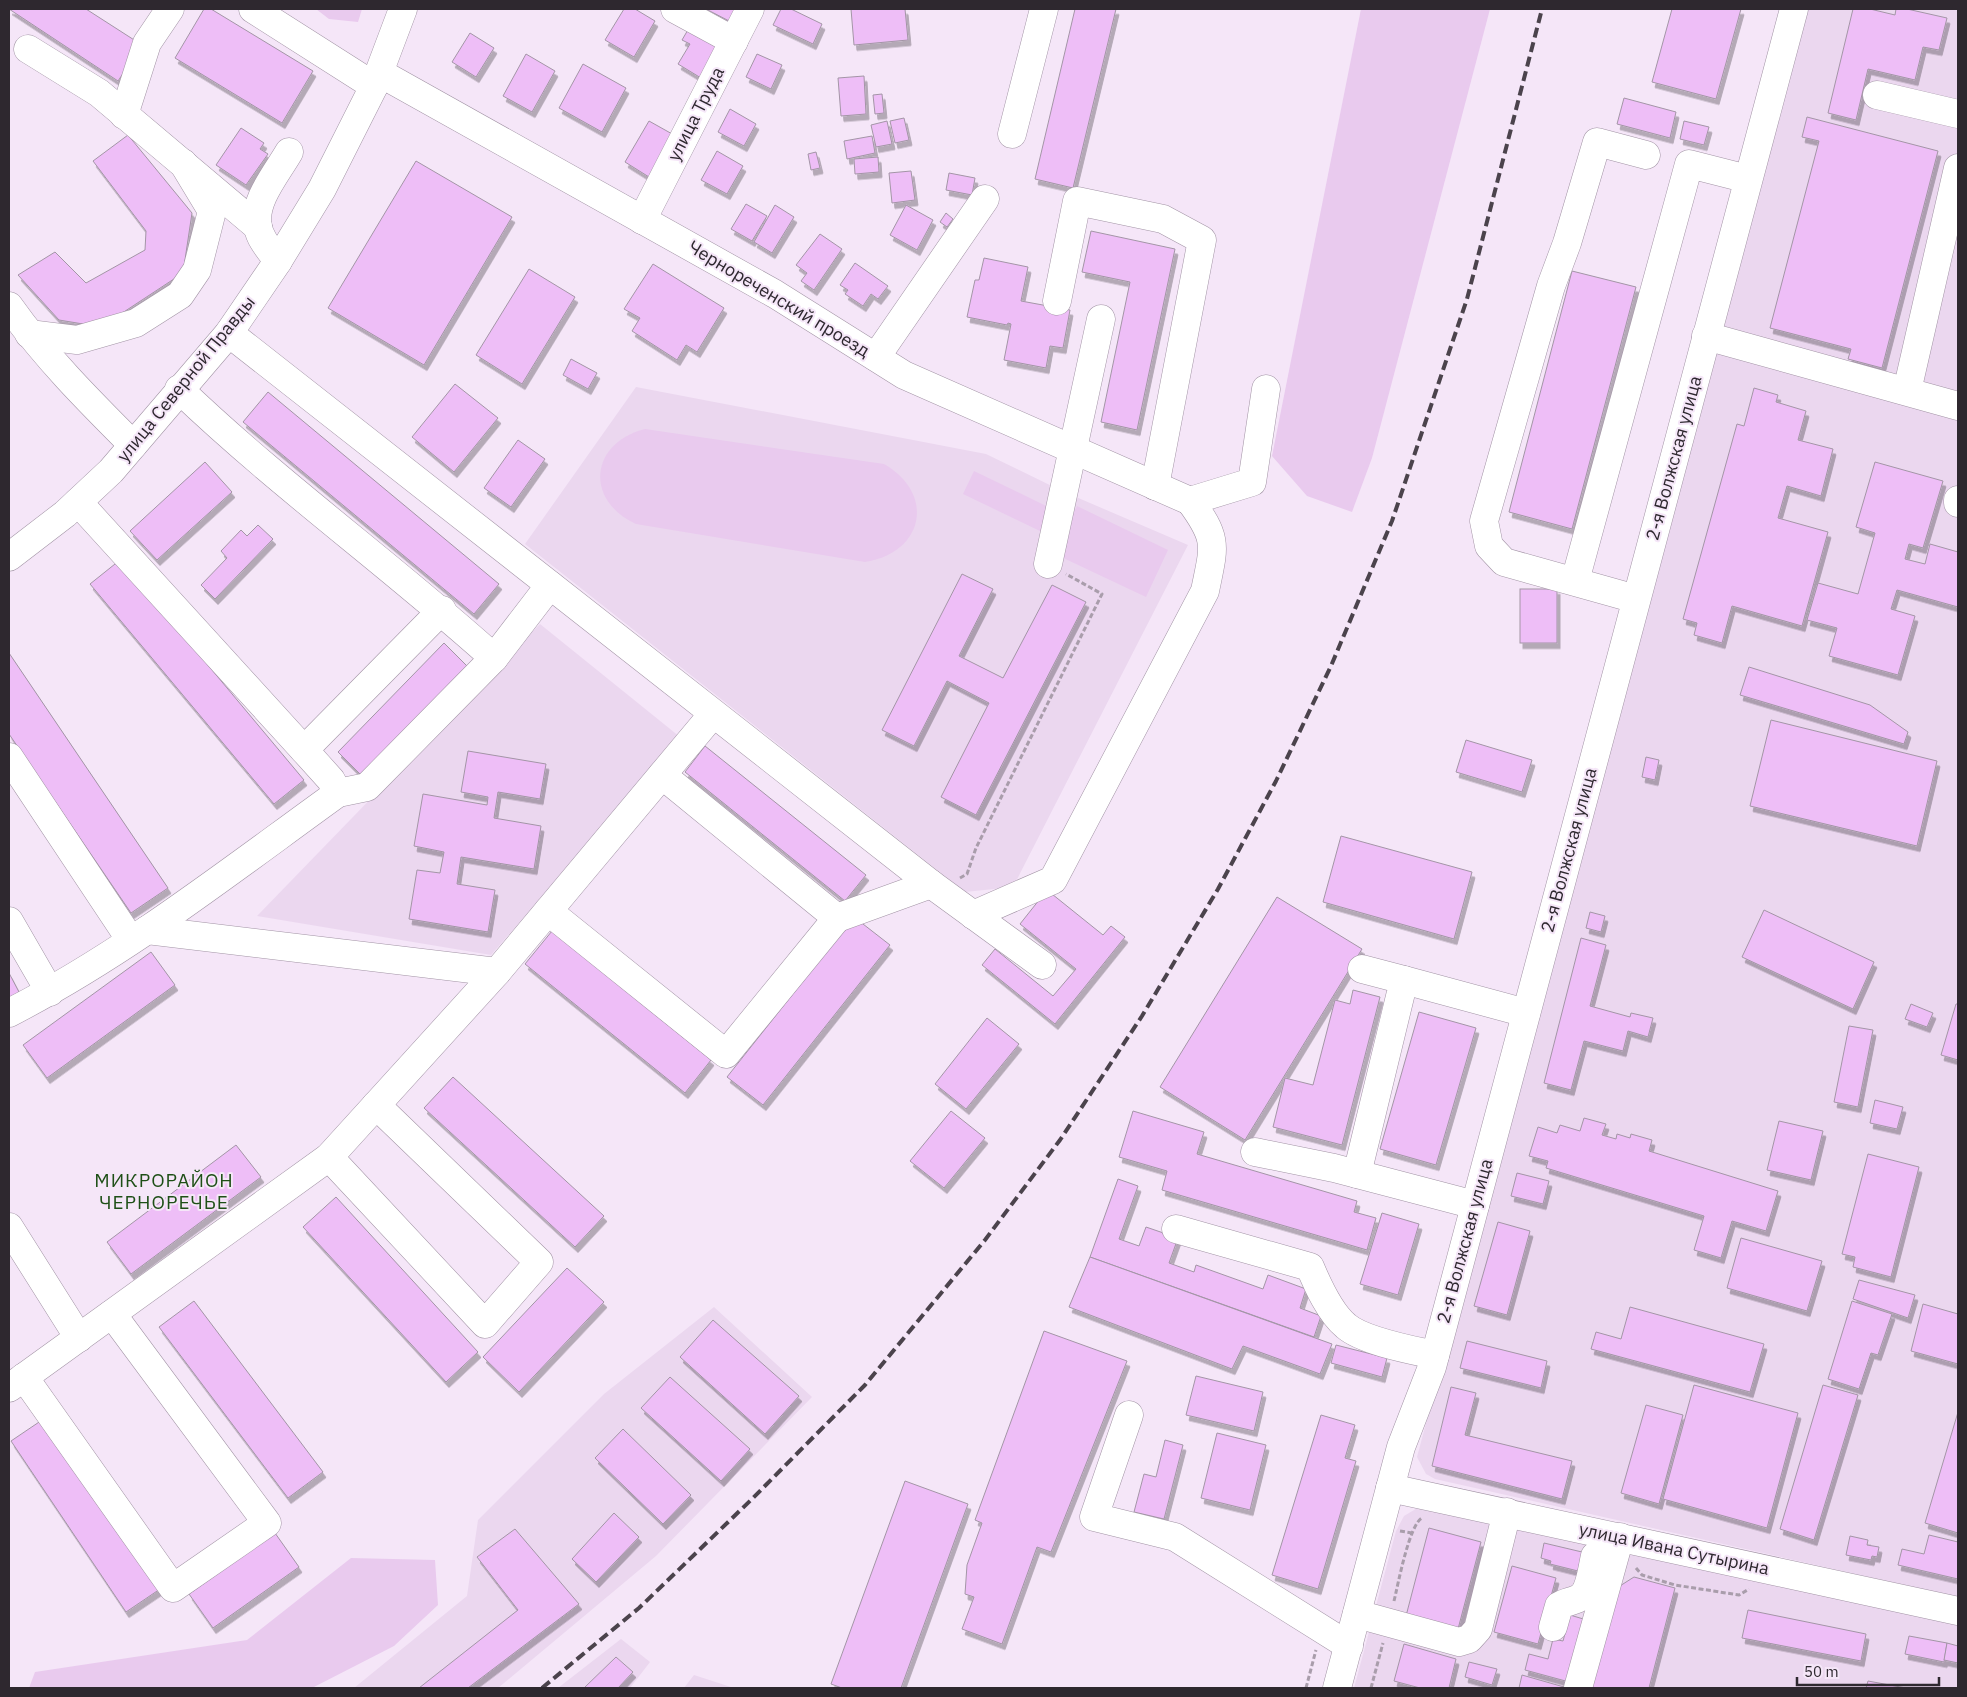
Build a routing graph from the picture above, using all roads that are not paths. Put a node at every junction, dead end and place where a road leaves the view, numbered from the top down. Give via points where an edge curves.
1 (170, 9) edge
2 (255, 9) edge
3 (403, 9) edge
4 (675, 9) edge
5 (750, 9) edge
6 (1044, 9) edge
7 (1794, 9) edge
8 (734, 41) junction
9 (28, 49) dead end
10 (377, 80) junction
11 (1877, 95) dead end
12 (1958, 114) edge
13 (124, 115) junction
14 (1012, 134) dead end
15 (289, 152) dead end
16 (1646, 155) dead end
17 (183, 163) junction
18 (1958, 168) edge
19 (1748, 180) junction
20 (985, 199) dead end
21 (642, 220) junction
22 (258, 227) junction
23 (278, 261) junction
24 (1057, 301) dead end
25 (9, 306) edge
26 (1101, 319) dead end
27 (229, 333) junction
28 (29, 334) junction
29 (1706, 336) junction
30 (876, 357) junction
31 (1266, 389) dead end
32 (179, 390) junction
33 (1907, 391) junction
34 (1958, 406) edge
35 (133, 445) junction
36 (1072, 449) junction
37 (1155, 486) junction
38 (1190, 501) junction
39 (78, 502) junction
40 (9, 557) edge
41 (1048, 564) road end
42 (1575, 582) junction
43 (550, 585) junction
44 (1636, 599) junction
45 (442, 610) junction
46 (494, 658) junction
47 (713, 714) junction
48 (304, 750) junction
49 (9, 757) edge
50 (662, 775) junction
51 (338, 793) junction
52 (931, 884) junction
53 (548, 911) junction
54 (973, 915) junction
55 (837, 918) junction
56 (9, 921) edge
57 (138, 935) junction
58 (1042, 965) dead end
59 (1362, 970) dead end
60 (497, 972) junction
61 (1404, 980) junction
62 (50, 992) junction
63 (1526, 1013) junction
64 (9, 1014) edge
65 (376, 1105) junction
66 (1255, 1152) dead end
67 (329, 1157) junction
68 (1357, 1174) junction
69 (1475, 1205) junction
70 (9, 1228) edge
71 (1176, 1229) dead end
72 (112, 1314) junction
73 (79, 1338) junction
74 (1435, 1355) junction
75 (16, 1383) edge
76 (1129, 1415) dead end
77 (1390, 1488) junction
78 (1507, 1512) junction
79 (1611, 1535) junction
80 (1958, 1611) edge
81 (1357, 1614) junction
82 (1553, 1627) dead end
83 (1348, 1646) junction
84 (1338, 1688) edge
85 (1578, 1688) edge

1 - 13 street via 148,43
2 - 10 street, Чернореченский проезд
3 - 10 street, улица Северной Правды
4 - 8 street
5 - 8 street, улица Труда
6 - 14 street
7 - 19 street, 2-я Волжская улица
8 - 21 street, улица Труда
9 - 13 street via 98,93
10 - 21 street, Чернореченский проезд
10 - 23 street, улица Северной Правды via 322,189
11 - 12 street
13 - 17 street
15 - 22 street via 257,207
16 - 42 street via 1597,142 1551,286 1484,521 1489,546 1504,562
17 - 22 street
17 - 28 street via 212,211 197,270 180,295 136,323 77,340
18 - 33 street
19 - 29 street, 2-я Волжская улица
19 - 42 street via 1689,164
20 - 30 street
21 - 30 street, Чернореченский проезд via 776,294
22 - 23 street
23 - 27 street, улица Северной Правды
24 - 37 street via 1077,201 1163,219 1202,240
25 - 28 street
26 - 36 street
27 - 32 street, улица Северной Правды
27 - 43 street
28 - 35 street
29 - 33 street
29 - 44 street, 2-я Волжская улица
30 - 36 street, Чернореченский проезд via 904,375
31 - 38 street via 1252,482
32 - 35 street, улица Северной Правды
32 - 45 street via 221,429
33 - 34 street
35 - 39 street, улица Северной Правды
36 - 37 street, Чернореченский проезд
36 - 41 street
37 - 38 street, Чернореченский проезд
38 - 54 street via 1207,524 1214,548 1205,591 1053,880
39 - 40 street, улица Северной Правды
39 - 48 street
42 - 44 street
43 - 46 street
43 - 47 street
44 - 63 street, 2-я Волжская улица
45 - 46 street
45 - 48 street
46 - 51 street via 367,787
47 - 50 street
47 - 52 street
48 - 51 street via 331,780
49 - 57 street
50 - 53 street
50 - 55 street
51 - 57 street
52 - 54 street
52 - 55 street
53 - 55 street via 726,1054
53 - 60 street
54 - 58 street
56 - 62 street
57 - 60 street
57 - 62 street
59 - 61 street
60 - 65 street
61 - 63 street
61 - 68 street
62 - 64 street
63 - 69 street, 2-я Волжская улица
65 - 67 street
65 - 67 street via 539,1262 486,1324
66 - 68 street
67 - 72 street
68 - 69 street
69 - 74 street, 2-я Волжская улица
70 - 73 street
71 - 74 street via 1310,1267 1322,1295 1346,1327 1383,1343
72 - 73 street
72 - 75 street via 267,1523 173,1588
73 - 75 street
74 - 77 street, 2-я Волжская улица via 1401,1447
76 - 83 street via 1094,1517 1175,1538
77 - 78 street, улица Ивана Сутырина
77 - 81 street, 2-я Волжская улица
78 - 79 street, улица Ивана Сутырина
78 - 81 street via 1478,1629 1469,1639 1459,1642
79 - 80 street, улица Ивана Сутырина
79 - 82 street via 1586,1591 1578,1599 1559,1606
79 - 85 street
81 - 83 street, 2-я Волжская улица
83 - 84 street, 2-я Волжская улица

